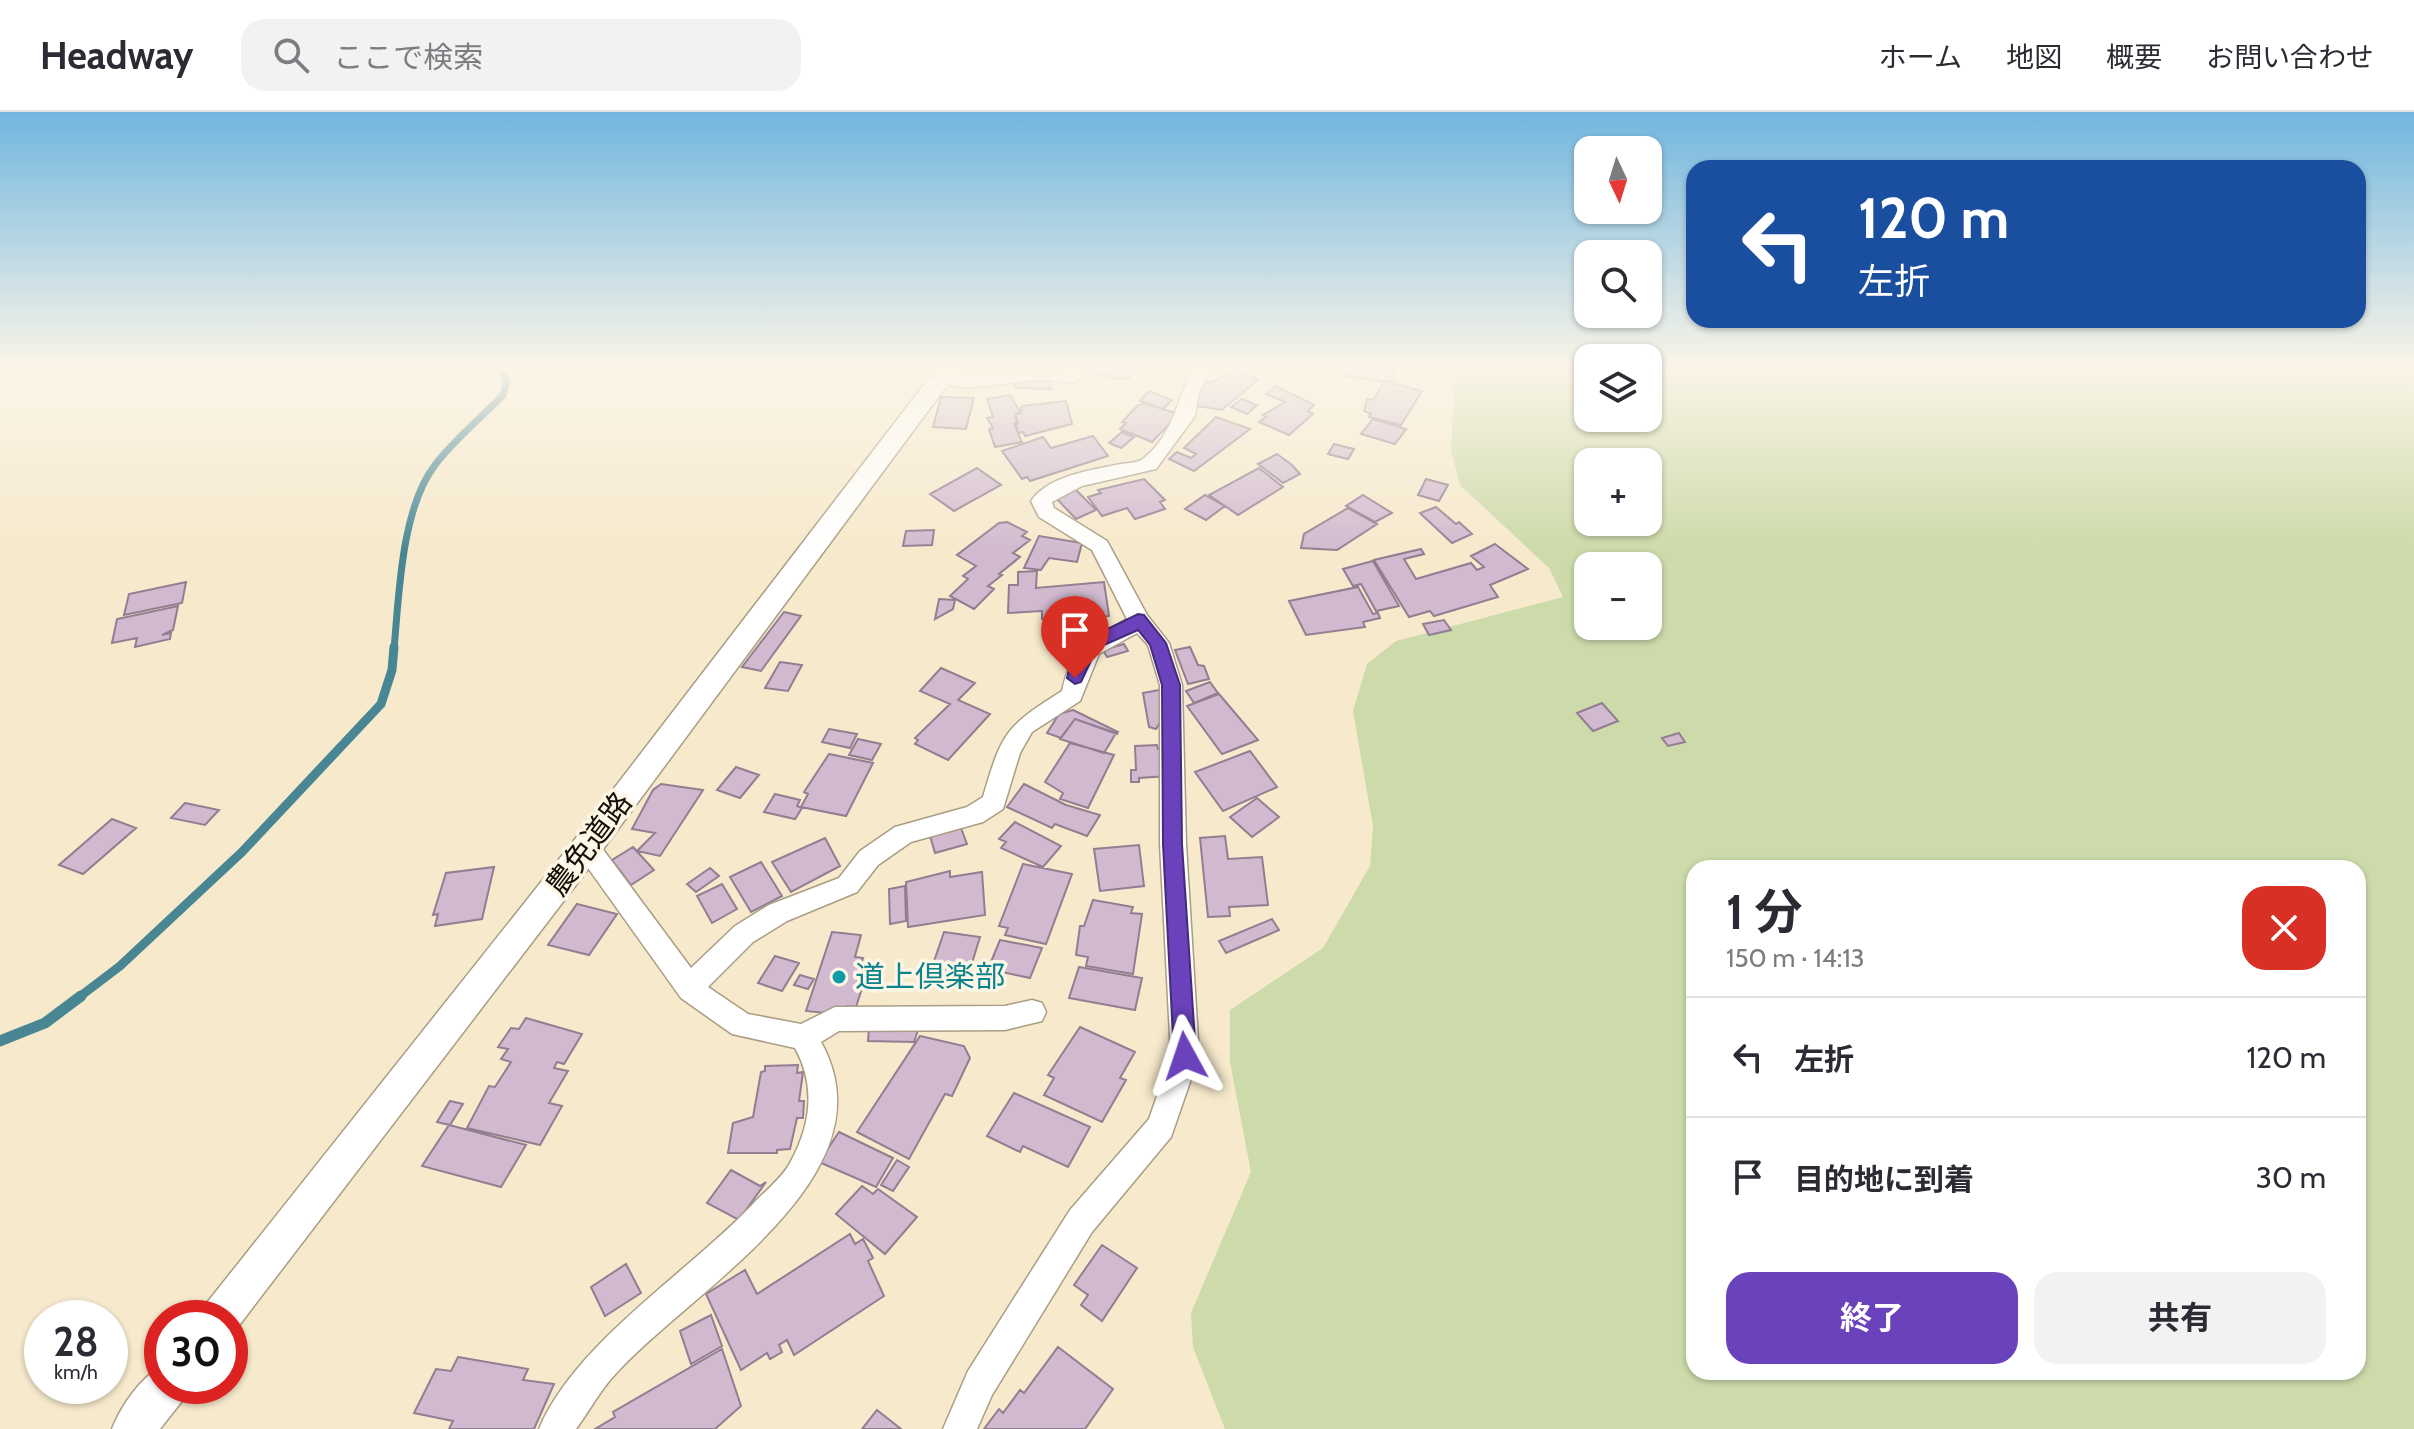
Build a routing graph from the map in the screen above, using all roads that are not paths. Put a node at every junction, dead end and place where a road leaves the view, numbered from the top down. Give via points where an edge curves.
1 (906, 428) edge
2 (1177, 428) edge
3 (1138, 619) junction
4 (587, 847) junction
5 (691, 990) junction
6 (1032, 1012) dead end
7 (804, 1037) junction
8 (234, 1300) edge
9 (153, 1404) edge
10 (133, 1429) edge
11 (556, 1429) edge
12 (960, 1429) edge

1 - 4 street, 農免道路
2 - 3 street via 1149,465 1102,474 1047,493 1041,501 1046,512 1100,546
3 - 5 street via 1136,625 1091,644 1079,661 1072,695 1024,726 1008,752 994,802 974,815 904,834 869,858 848,885 778,913 744,934 705,969
3 - 12 street via 1158,643 1171,685 1185,1056 1161,1127 1081,1221 980,1383
4 - 5 street
4 - 8 street, 農免道路
5 - 7 street via 742,1025
6 - 7 street via 1005,1018 835,1019
7 - 11 street via 822,1070 825,1108 801,1174 742,1238 600,1367
9 - 10 street

